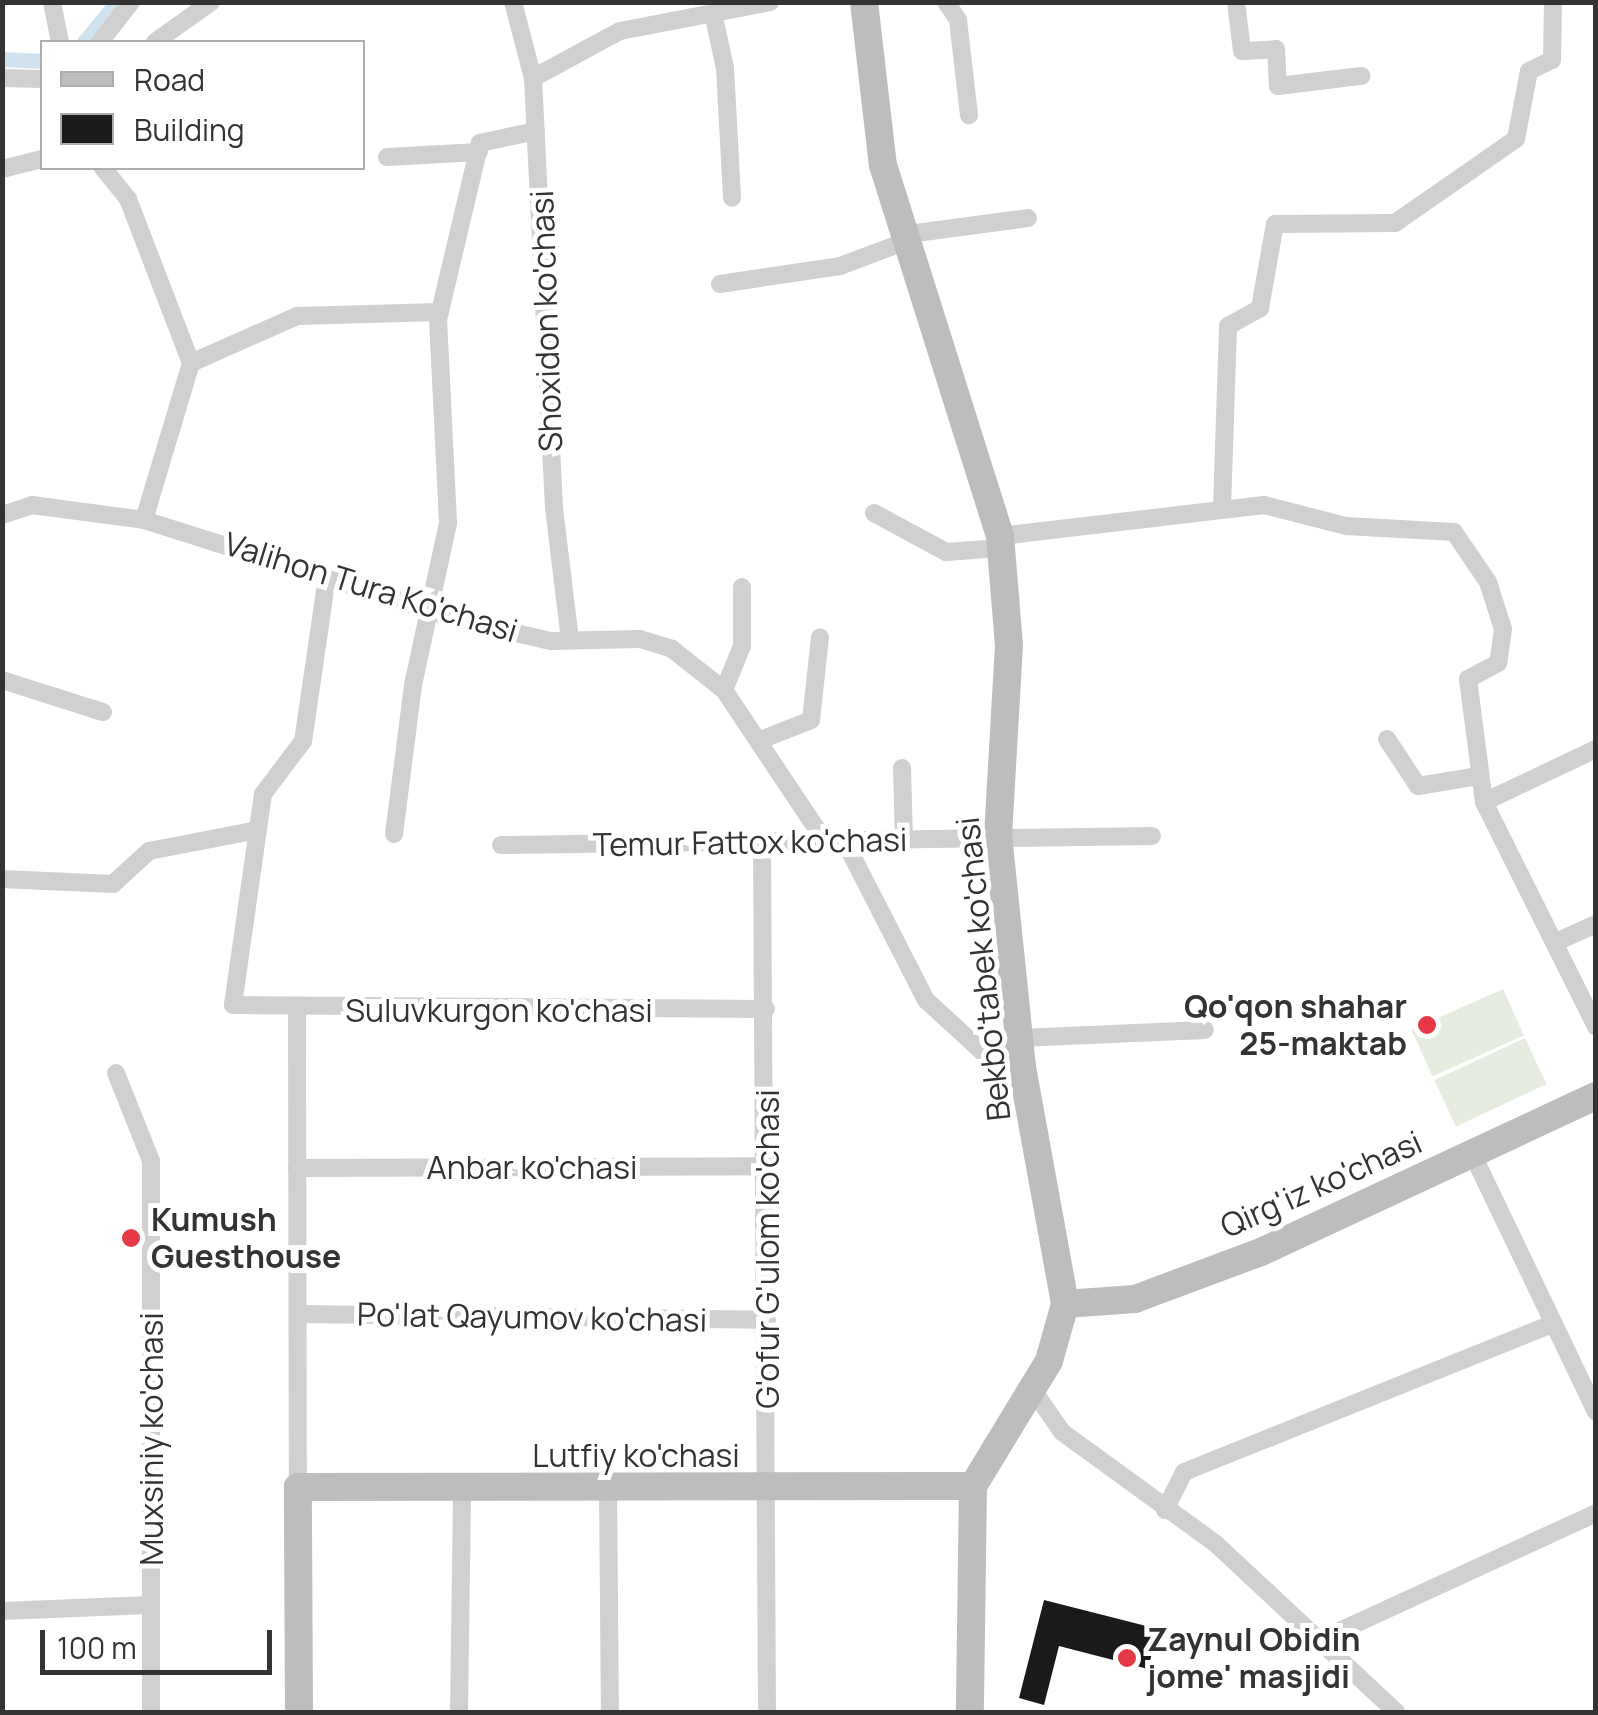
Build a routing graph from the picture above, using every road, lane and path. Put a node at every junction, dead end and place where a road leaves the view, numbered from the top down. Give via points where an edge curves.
1 (52, 2) edge
2 (130, 2) edge
3 (211, 2) edge
4 (513, 2) edge
5 (770, 2) edge
6 (864, 2) edge
7 (946, 2) edge
8 (1236, 2) edge
9 (1553, 2) edge
10 (713, 12) junction
11 (59, 38) edge
12 (102, 40) edge
13 (158, 40) edge
14 (1361, 76) dead end
15 (2, 78) edge
16 (533, 78) junction
17 (40, 80) edge
18 (970, 115) dead end
19 (536, 130) junction
20 (479, 152) junction
21 (387, 157) dead end
22 (40, 160) edge
23 (2, 169) edge
24 (105, 170) edge
25 (732, 198) dead end
26 (1028, 218) dead end
27 (903, 239) junction
28 (720, 284) dead end
29 (440, 312) junction
30 (191, 363) junction
31 (1222, 508) junction
32 (874, 513) dead end
33 (2, 515) edge
34 (144, 520) junction
35 (1000, 542) junction
36 (328, 577) junction
37 (742, 586) dead end
38 (431, 611) junction
39 (820, 637) dead end
40 (570, 640) junction
41 (2, 680) edge
42 (724, 690) junction
43 (104, 712) dead end
44 (1386, 739) dead end
45 (758, 741) junction
46 (1596, 749) edge
47 (902, 768) dead end
48 (1479, 776) junction
49 (1484, 802) junction
50 (258, 830) junction
51 (394, 834) dead end
52 (998, 835) junction
53 (1152, 836) dead end
54 (904, 840) junction
55 (835, 843) junction
56 (502, 846) dead end
57 (762, 846) junction
58 (2, 880) edge
59 (1596, 924) edge
60 (1554, 944) junction
61 (296, 1010) junction
62 (766, 1010) junction
63 (1596, 1028) edge
64 (1205, 1030) dead end
65 (1019, 1038) junction
66 (116, 1073) dead end
67 (1596, 1096) edge
68 (1472, 1153) junction
69 (766, 1166) junction
70 (297, 1168) junction
71 (1066, 1304) junction
72 (298, 1314) junction
73 (767, 1320) junction
74 (1553, 1324) junction
75 (1032, 1390) junction
76 (1596, 1412) edge
77 (973, 1486) junction
78 (298, 1487) junction
79 (462, 1489) junction
80 (608, 1490) junction
81 (767, 1491) junction
82 (1164, 1510) junction
83 (1596, 1513) edge
84 (150, 1604) junction
85 (2, 1610) edge
86 (1318, 1641) junction
87 (150, 1712) edge
88 (300, 1712) edge
89 (458, 1712) edge
90 (610, 1712) edge
91 (767, 1712) edge
92 (970, 1712) edge
93 (1396, 1712) edge

1 - 11 street
2 - 12 street
3 - 13 street
4 - 16 street, Shoxidon ko'chasi
5 - 10 street
6 - 27 main road, Bekbo'tabek ko'chasi via 883,165
7 - 18 street via 958,20
8 - 14 street via 1242,51 1276,49 1278,86
9 - 31 street via 1552,60 1529,72 1516,139 1395,223 1286,222 1270,232 1260,308 1228,326
10 - 16 street via 620,32
10 - 25 street via 727,83
15 - 17 street
16 - 19 street, Shoxidon ko'chasi
19 - 20 street via 480,143
19 - 40 street, Shoxidon ko'chasi via 554,508
20 - 21 street
20 - 29 street
22 - 23 street
24 - 30 street via 128,199
26 - 27 street
27 - 28 street via 840,266
27 - 35 main road, Bekbo'tabek ko'chasi
29 - 30 street via 296,316
29 - 38 street via 450,476
30 - 34 street
31 - 35 street
31 - 48 street via 1287,506 1346,526 1454,532 1488,582 1503,629 1498,663 1468,679
32 - 35 street via 946,552
33 - 34 street, Valihon Tura Ko'chasi via 32,504
34 - 36 street, Valihon Tura Ko'chasi
35 - 52 main road, Bekbo'tabek ko'chasi via 1009,644
36 - 38 street, Valihon Tura Ko'chasi
36 - 50 street via 304,740 263,794
37 - 42 street via 742,646
38 - 40 street, Valihon Tura Ko'chasi
38 - 51 street
39 - 45 street via 811,720
40 - 42 street, Valihon Tura Ko'chasi via 640,640 672,649
41 - 43 street
42 - 45 street, Valihon Tura Ko'chasi
44 - 48 street via 1418,786
45 - 55 street, Valihon Tura Ko'chasi
46 - 49 street
47 - 54 street
48 - 49 street
49 - 60 street
50 - 58 street via 149,852 113,884
50 - 61 street, Suluvkurgon ko'chasi via 232,1005
52 - 53 street, Temur Fattox ko'chasi
52 - 54 street, Temur Fattox ko'chasi
52 - 65 main road, Bekbo'tabek ko'chasi
54 - 55 street, Temur Fattox ko'chasi
55 - 57 street, Temur Fattox ko'chasi
55 - 65 street, Valihon Tura Ko'chasi via 946,1023 988,1056
56 - 57 street, Temur Fattox ko'chasi
57 - 62 street, G'ofur G'ulom ko'chasi
59 - 60 street
60 - 63 street
61 - 62 street, Suluvkurgon ko'chasi
61 - 70 street
62 - 69 street, G'ofur G'ulom ko'chasi
64 - 65 street
65 - 71 main road, Bekbo'tabek ko'chasi
66 - 84 street, Muxsiniy ko'chasi via 151,1161
67 - 68 main road, Qirg'iz ko'chasi
68 - 71 main road, Qirg'iz ko'chasi via 1243,1259 1134,1299
68 - 74 street
69 - 70 street, Anbar ko'chasi
69 - 73 street, G'ofur G'ulom ko'chasi
70 - 72 street
71 - 75 main road
72 - 73 street, Po'lat Qayumov ko'chasi
72 - 78 street
73 - 81 street, G'ofur G'ulom ko'chasi
74 - 76 street
74 - 82 street via 1184,1472
75 - 77 main road
75 - 82 street via 1062,1432
77 - 81 main road, Lutfiy ko'chasi
77 - 92 main road
78 - 79 main road, Lutfiy ko'chasi
78 - 88 main road
79 - 80 main road, Lutfiy ko'chasi
79 - 89 street
80 - 81 main road, Lutfiy ko'chasi
80 - 90 street
81 - 91 street, G'ofur G'ulom ko'chasi
82 - 86 street via 1216,1544
83 - 86 street
84 - 85 street, Muxsiniy ko'chasi
84 - 87 street
86 - 93 street

